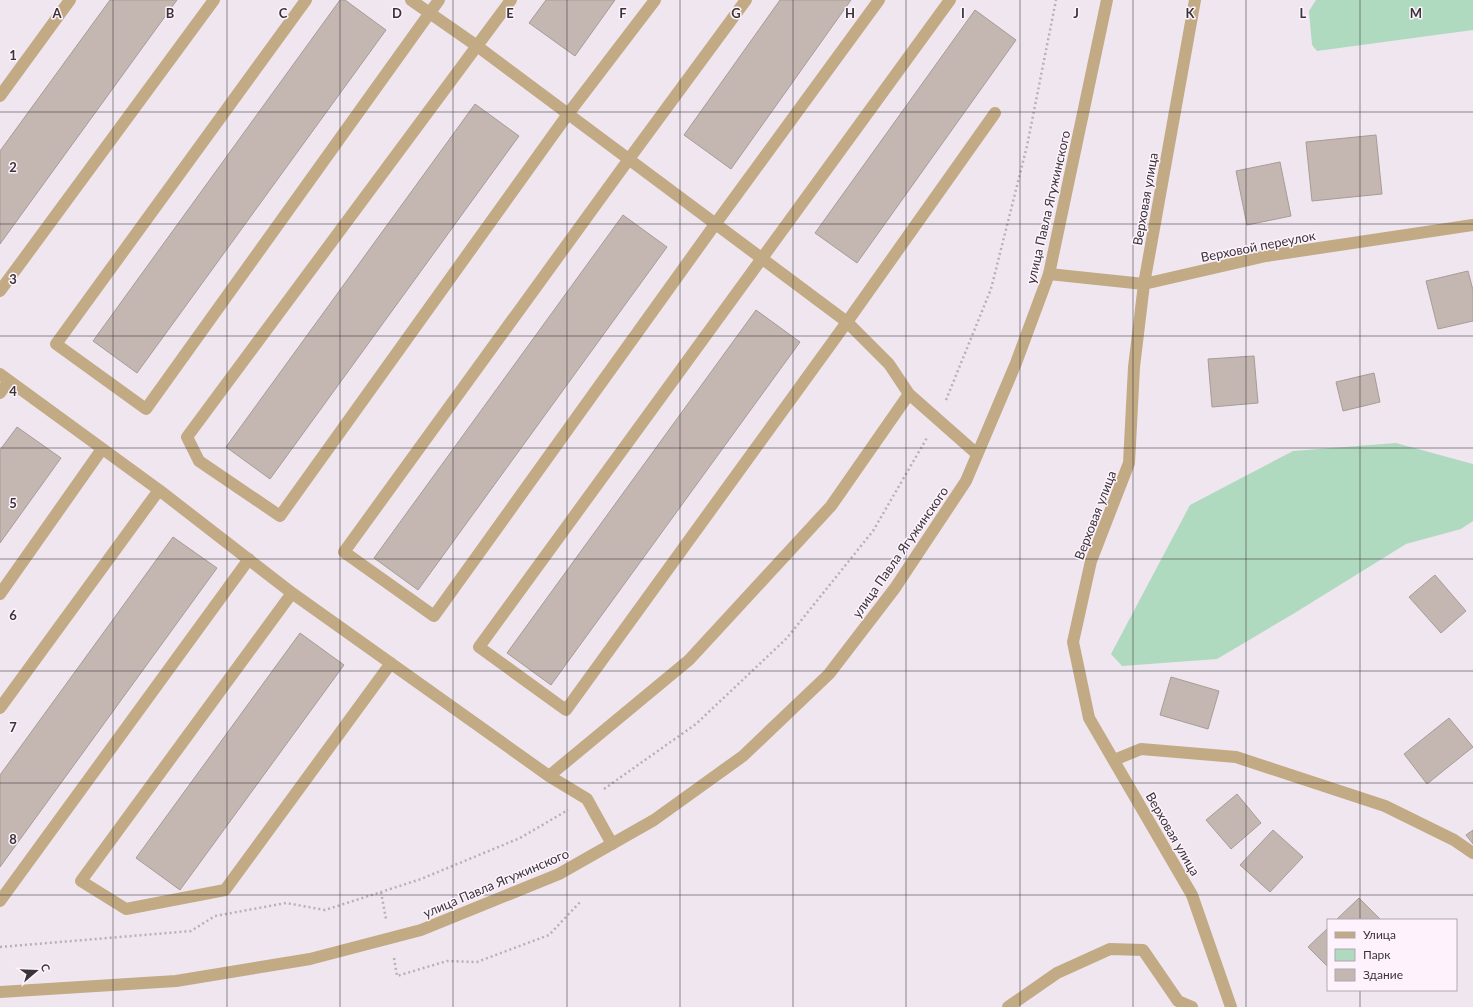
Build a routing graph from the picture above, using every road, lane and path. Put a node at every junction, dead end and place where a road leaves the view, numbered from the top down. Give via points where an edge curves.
1 (70, 0) edge
2 (214, 0) edge
3 (306, 0) edge
4 (412, 0) edge
5 (439, 0) edge
6 (511, 0) edge
7 (655, 0) edge
8 (746, 0) edge
9 (879, 0) edge
10 (950, 0) edge
11 (1107, 0) edge
12 (1195, 0) edge
13 (430, 13) junction
14 (477, 46) junction
15 (0, 96) edge
16 (996, 113) dead end
17 (568, 114) junction
18 (629, 159) junction
19 (716, 223) junction
20 (1473, 225) edge
21 (761, 257) junction
22 (1049, 274) junction
23 (1144, 284) junction
24 (0, 291) edge
25 (847, 322) junction
26 (4, 378) edge
27 (0, 393) edge
28 (909, 394) junction
29 (102, 449) junction
30 (977, 454) junction
31 (160, 490) junction
32 (249, 559) junction
33 (292, 593) junction
34 (0, 594) edge
35 (391, 663) junction
36 (0, 708) edge
37 (1114, 760) junction
38 (549, 776) junction
39 (612, 844) junction
40 (1473, 853) edge
41 (381, 892) dead end
42 (0, 901) edge
43 (581, 901) dead end
44 (390, 938) junction
45 (0, 992) edge
46 (1008, 1007) edge
47 (1192, 1007) edge
48 (1231, 1007) edge

1 - 15 street
2 - 24 street
3 - 13 street via 56,344 146,409
4 - 13 street
5 - 13 street
6 - 14 street
7 - 17 street
8 - 18 street
9 - 19 street
10 - 21 street
11 - 22 street, улица Павла Ягужинского
12 - 23 street, Верховая улица
13 - 14 street
14 - 17 street
14 - 17 street via 187,437 199,461 280,516
16 - 25 street
17 - 18 street
18 - 19 street
18 - 19 street via 344,552 434,616
19 - 21 street
20 - 23 street, Верховой переулок via 1266,256
21 - 25 street
21 - 25 street via 479,647 566,710
22 - 23 street, Верховой переулок
22 - 30 street, улица Павла Ягужинского via 1016,363
23 - 37 street, Верховая улица via 1134,367 1129,463 1091,561 1073,642 1089,718
25 - 28 street via 889,364
26 - 27 street
26 - 29 street
28 - 30 street
28 - 38 street via 831,506 689,660
29 - 31 street
29 - 34 street
30 - 39 street, улица Павла Ягужинского via 966,481 895,588 829,674 742,756 654,820
31 - 32 street
31 - 36 street
32 - 33 street
32 - 42 street
33 - 35 street
33 - 35 street via 81,881 126,909 225,890
35 - 38 street
37 - 40 street via 1141,749 1236,757 1385,806 1454,840
37 - 48 street, Верховая улица via 1192,895
38 - 39 street via 587,799
39 - 44 street, улица Павла Ягужинского via 559,874 421,930
41 - 44 path
43 - 44 path via 549,935 477,962 447,961 397,976
44 - 45 street, улица Павла Ягужинского via 310,959 176,981
46 - 47 street via 1057,973 1110,949 1143,950 1178,1001

